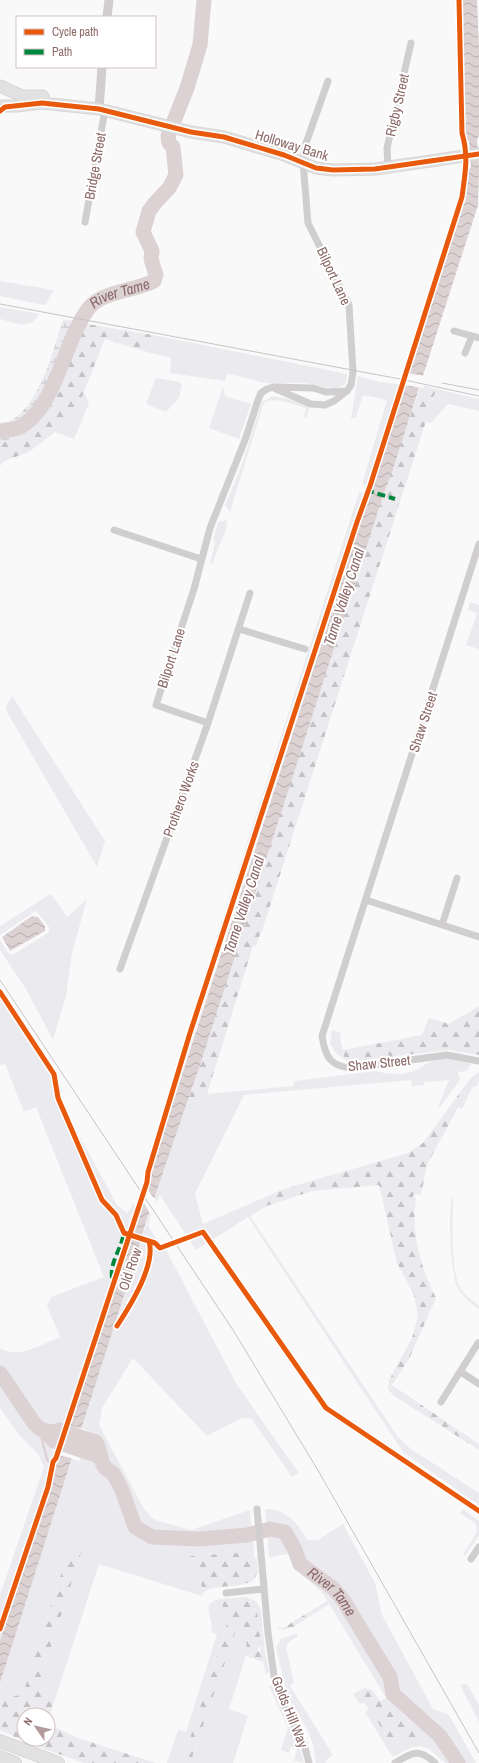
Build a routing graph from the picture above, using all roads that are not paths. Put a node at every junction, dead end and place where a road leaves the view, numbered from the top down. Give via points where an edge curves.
1 (109, 0) edge
2 (107, 16) edge
3 (411, 43) dead end
4 (102, 68) edge
5 (328, 80) dead end
6 (4, 89) edge
7 (100, 107) junction
8 (3, 108) edge
9 (479, 147) edge
10 (459, 154) junction
11 (479, 154) edge
12 (303, 162) junction
13 (388, 164) junction
14 (85, 222) dead end
15 (454, 331) dead end
16 (476, 337) edge
17 (465, 353) dead end
18 (273, 387) junction
19 (346, 390) junction
20 (114, 530) dead end
21 (479, 544) edge
22 (201, 559) junction
23 (250, 593) dead end
24 (239, 628) junction
25 (305, 649) dead end
26 (208, 723) junction
27 (457, 878) dead end
28 (366, 900) junction
29 (442, 925) junction
30 (479, 937) edge
31 (120, 969) dead end
32 (479, 1061) edge
33 (478, 1343) edge
34 (461, 1372) junction
35 (479, 1384) edge
36 (441, 1402) dead end
37 (467, 1503) dead end
38 (257, 1509) dead end
39 (479, 1511) edge
40 (479, 1547) edge
41 (471, 1559) dead end
42 (264, 1589) junction
43 (226, 1593) dead end
44 (0, 1741) edge
45 (0, 1757) edge
46 (15, 1763) edge
47 (58, 1763) edge
48 (309, 1763) edge
49 (395, 1763) edge
50 (435, 1763) edge

1 - 2 street
3 - 13 street, Rigby Street via 387,148
4 - 7 street
5 - 12 street, Bilport Lane via 305,146
6 - 7 main road via 22,96 43,96
6 - 8 main road via 13,95 13,100 12,104
7 - 8 main road via 42,103
7 - 12 main road, Holloway Bank via 191,128
7 - 14 street, Bridge Street
9 - 10 main road
10 - 11 main road
10 - 13 main road, Holloway Bank
12 - 13 main road, Holloway Bank
12 - 19 street, Bilport Lane via 308,223 349,305 353,372 351,385
15 - 16 street
16 - 17 street
18 - 19 street via 313,388 326,392
18 - 19 street, Bilport Lane via 311,404 325,405
18 - 22 street, Bilport Lane via 261,393 258,400
20 - 22 street
21 - 28 street, Shaw Street
22 - 26 street, Bilport Lane via 194,589 156,705
23 - 24 street, Prothero Works
24 - 25 street
24 - 26 street, Prothero Works
26 - 31 street, Prothero Works
27 - 29 street
28 - 29 street
28 - 32 street, Shaw Street via 322,1036 328,1058 342,1068 447,1055
29 - 30 street
33 - 34 street
34 - 35 street
34 - 36 street
37 - 39 street
38 - 42 street, Golds Hill Way
40 - 41 street
42 - 43 street
42 - 48 street, Golds Hill Way via 274,1676 282,1701 304,1744
44 - 47 highway
45 - 46 highway
49 - 50 street via 415,1753 426,1755

